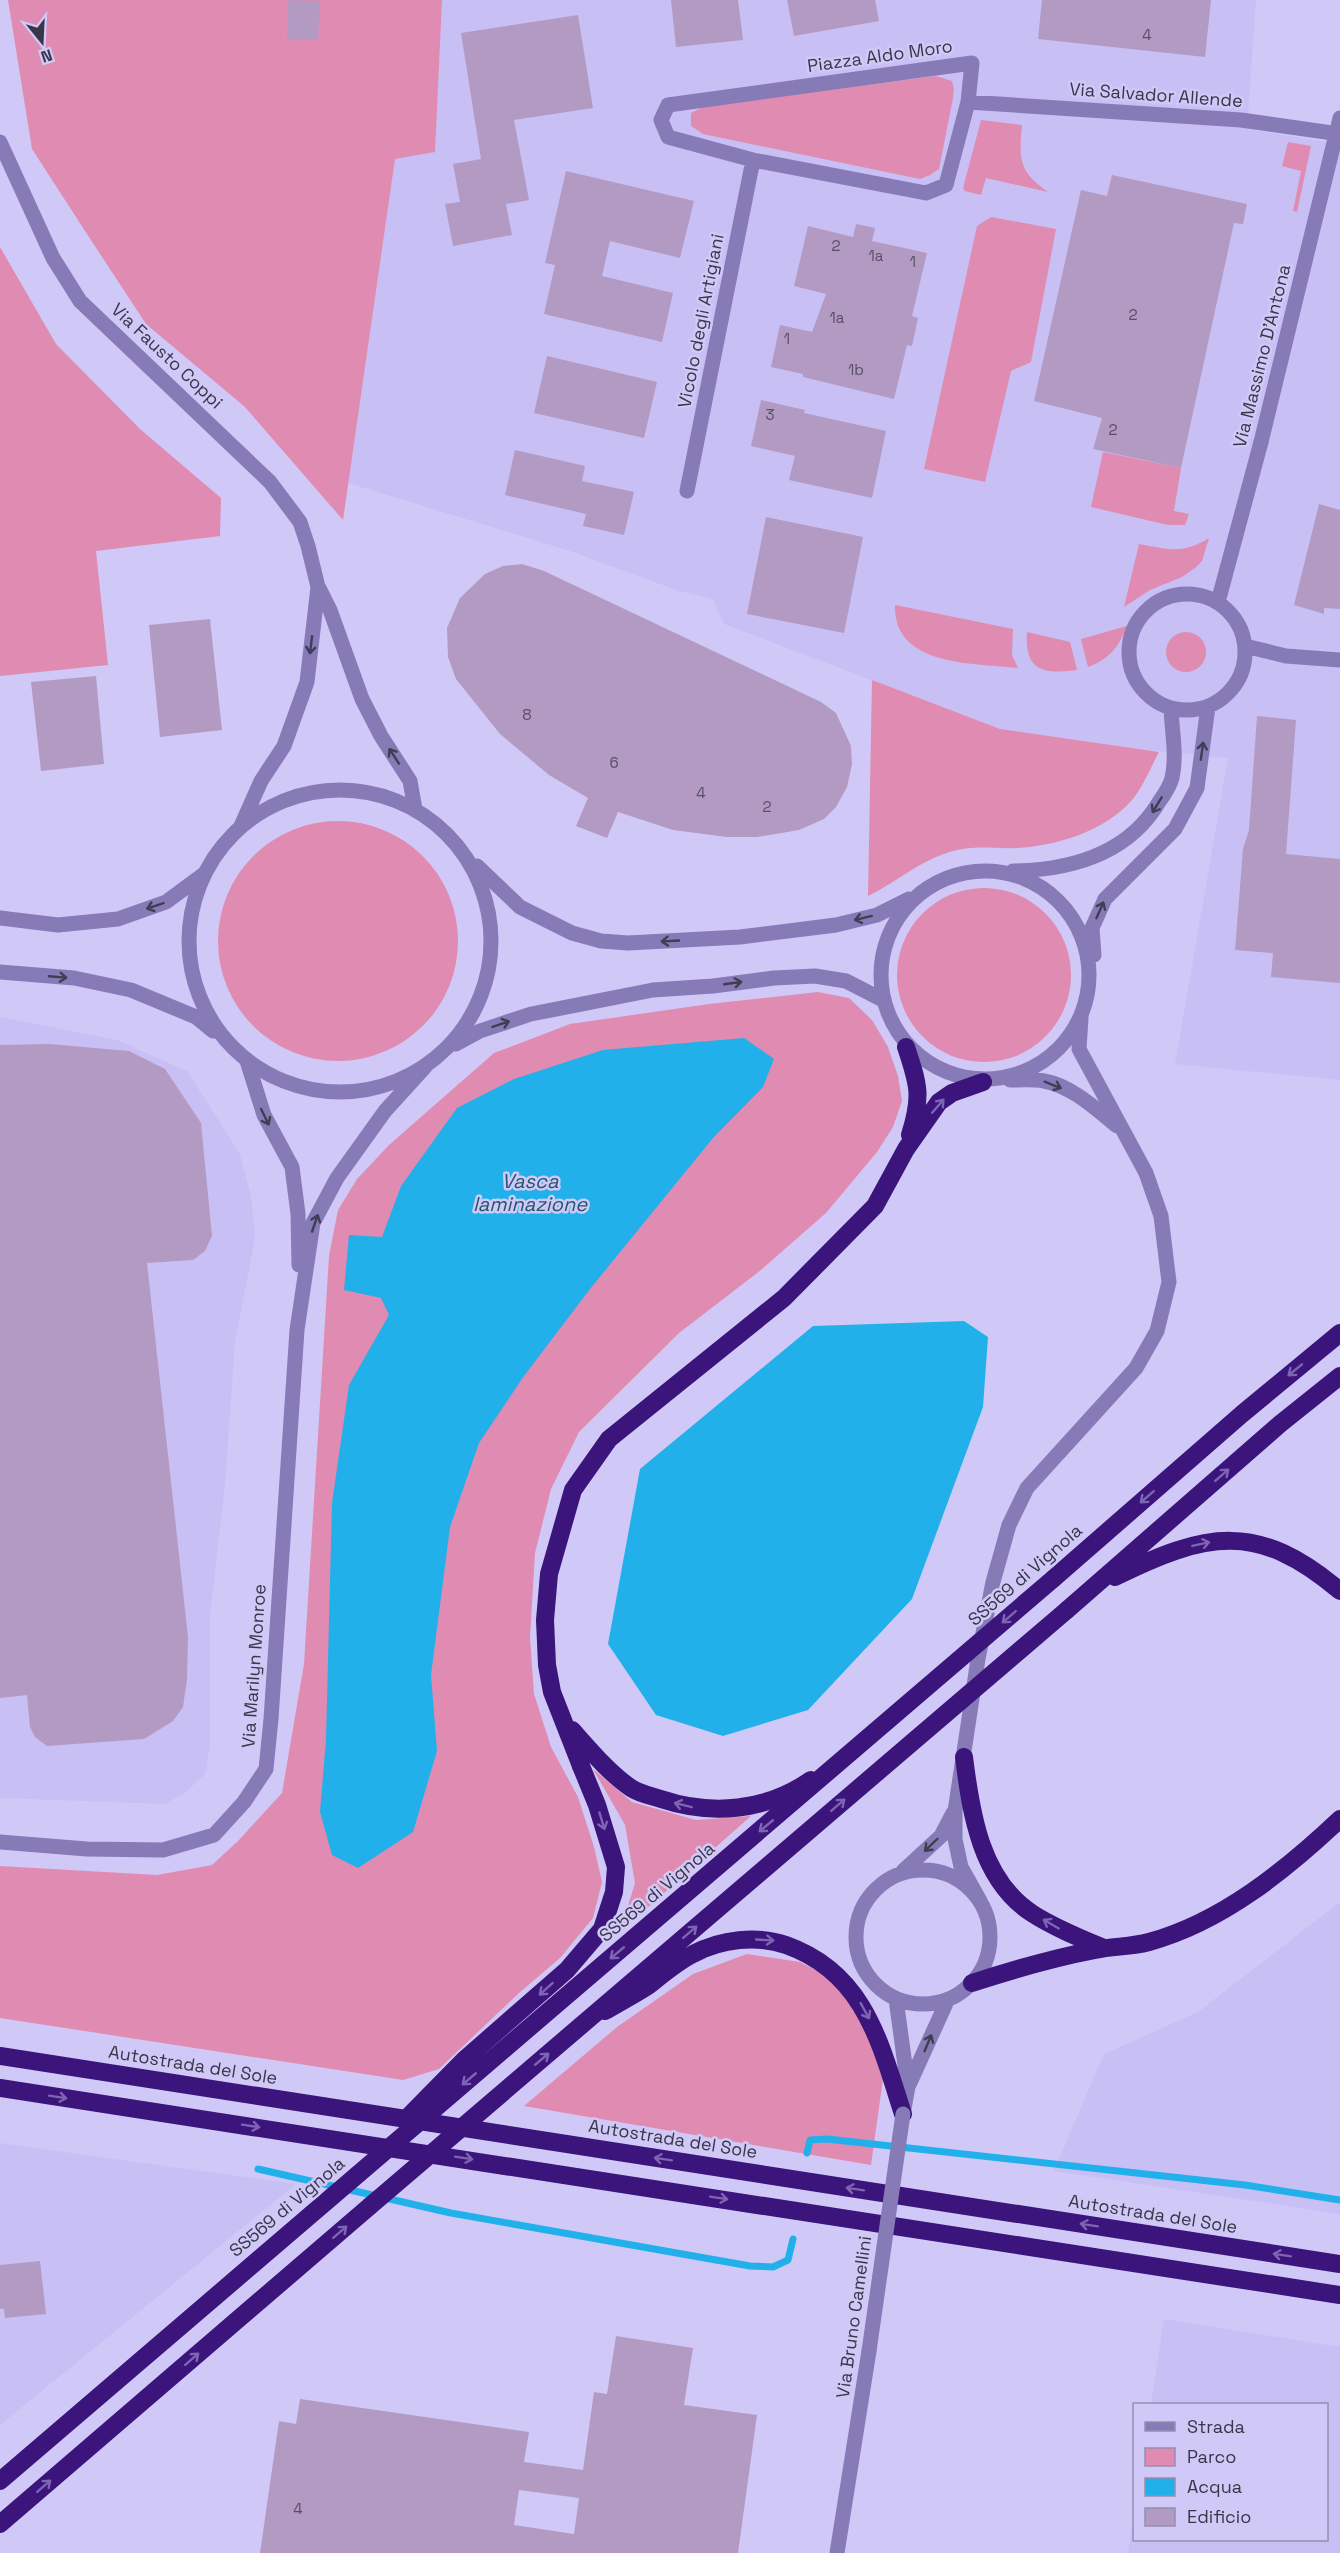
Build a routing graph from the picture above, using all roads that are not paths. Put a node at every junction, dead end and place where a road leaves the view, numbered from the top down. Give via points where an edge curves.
1 (968, 102) junction
2 (1340, 118) edge
3 (1340, 134) edge
4 (0, 142) edge
5 (753, 160) junction
6 (687, 490) dead end
7 (318, 587) junction
8 (1218, 602) junction
9 (1245, 646) junction
10 (1340, 660) edge
11 (1208, 707) junction
12 (1171, 709) junction
13 (415, 809) junction
14 (241, 826) junction
15 (466, 855) junction
16 (997, 871) junction
17 (204, 874) junction
18 (917, 895) junction
19 (0, 918) edge
20 (0, 972) edge
21 (1089, 987) junction
22 (883, 1000) junction
23 (1081, 1018) junction
24 (231, 1047) junction
25 (906, 1047) junction
26 (448, 1048) junction
27 (247, 1061) junction
28 (425, 1067) junction
29 (989, 1081) junction
30 (1127, 1135) junction
31 (906, 1149) junction
32 (300, 1301) junction
33 (1340, 1333) edge
34 (1340, 1376) edge
35 (1089, 1590) junction
36 (1340, 1591) edge
37 (565, 1724) junction
38 (853, 1752) junction
39 (964, 1757) junction
40 (955, 1811) junction
41 (1340, 1819) edge
42 (0, 1842) edge
43 (900, 1874) junction
44 (980, 1901) junction
45 (1104, 1948) junction
46 (972, 1983) junction
47 (896, 1999) junction
48 (948, 2000) junction
49 (582, 2024) junction
50 (0, 2056) edge
51 (908, 2087) junction
52 (0, 2088) edge
53 (903, 2114) junction
54 (322, 2205) junction
55 (1340, 2264) edge
56 (1340, 2295) edge
57 (0, 2481) edge
58 (0, 2524) edge
59 (837, 2553) edge

1 - 3 street, Via Salvador Allende via 1241,120
1 - 5 street, Piazza Aldo Moro via 946,185 926,193
1 - 5 street, Piazza Aldo Moro via 972,63 668,105 661,120 668,137
2 - 8 street, Via Massimo D'Antona, bridge
4 - 7 street, Via Fausto Coppi via 53,258 80,301 270,482 300,522
5 - 6 street, Vicolo degli Artigiani
13 -> 7 street, Via Fausto Coppi via 410,781 362,699
7 -> 14 street, Via Fausto Coppi via 307,682 284,746 261,782
8 - 9 street via 1232,614
8 - 12 street via 1183,593 1165,597 1149,606 1129,637 1131,673 1141,689
9 - 10 street via 1286,656
9 - 11 street via 1245,661 1233,689
11 - 12 street via 1190,711
21 -> 11 street via 1095,968 1092,928 1105,899 1175,829 1197,788
12 -> 16 street via 1172,780 1137,831 1109,850 1074,864
13 - 14 street via 391,798 339,789 286,799
13 - 15 street via 452,837
14 - 17 street
18 -> 15 street via 877,915 836,925 740,937 601,941 564,930 520,907
15 - 26 street via 488,903 492,955 478,1006
16 - 18 street via 959,874
16 - 21 street via 1023,878 1067,910 1081,933 1089,959
17 -> 19 street via 166,902 118,919 58,925
17 - 24 street via 188,934 190,965 202,1004
18 - 22 street via 898,917 885,943 880,971
20 -> 24 street via 75,978 131,990 196,1017
21 - 23 street
22 - 25 street
26 -> 22 street via 480,1031 531,1014 653,990 815,976 846,981
23 - 29 street via 1050,1058 1024,1072
23 - 30 street via 1079,1049
24 - 27 street
25 - 29 street via 948,1073
25 - 31 highway via 919,1098
26 - 28 street
27 - 28 street via 280,1080 316,1091 354,1092 391,1084
27 -> 32 street, Via Marilyn Monroe via 264,1115 292,1167 298,1214
32 -> 28 street, Via Marilyn Monroe via 313,1223 337,1178 385,1112
29 -> 30 street via 1053,1084 1090,1104
31 -> 29 highway via 939,1102 952,1093
30 - 39 street via 1161,1216 1169,1282 1157,1331 1136,1368 1027,1488 1009,1525 993,1582
31 - 37 highway via 875,1206 783,1298 609,1439 573,1491 549,1574 545,1620 552,1692
32 - 42 street, Via Marilyn Monroe via 266,1769 244,1802 214,1835 163,1851
33 -> 38 highway, SS569 di Vignola, bridge
35 -> 34 highway
35 -> 36 highway via 1150,1560 1203,1543 1232,1541 1256,1542 1281,1550 1301,1560
49 -> 35 highway, bridge
38 -> 37 highway, bridge via 805,1785 778,1798 722,1810 688,1808 633,1789
37 -> 54 highway, bridge via 597,1805 616,1868 614,1892 602,1929 567,1970 464,2060
38 -> 54 highway, SS569 di Vignola, bridge
39 - 40 street
45 -> 39 highway via 1031,1913 1008,1891 990,1866 977,1829
40 -> 43 street via 941,1836
40 - 44 street via 961,1867
41 - 45 highway via 1280,1871 1201,1922 1150,1942
43 - 44 street via 936,1871 969,1887
43 - 47 street via 871,1894 861,1909 856,1935 860,1961 868,1977
44 - 46 street via 990,1944 981,1971
45 - 46 highway via 1038,1962
46 - 48 street
47 - 48 street via 922,2004
47 - 51 street
51 -> 48 street
49 -> 53 highway, bridge via 642,1990 693,1954 735,1940 771,1940 802,1950 829,1966 856,1996 877,2034
58 -> 49 highway, bridge
55 -> 50 highway, Autostrada del Sole
51 - 53 street, Via Bruno Camellini
52 -> 56 highway
53 - 59 street, Via Bruno Camellini, bridge
54 - 57 highway, SS569 di Vignola, bridge

